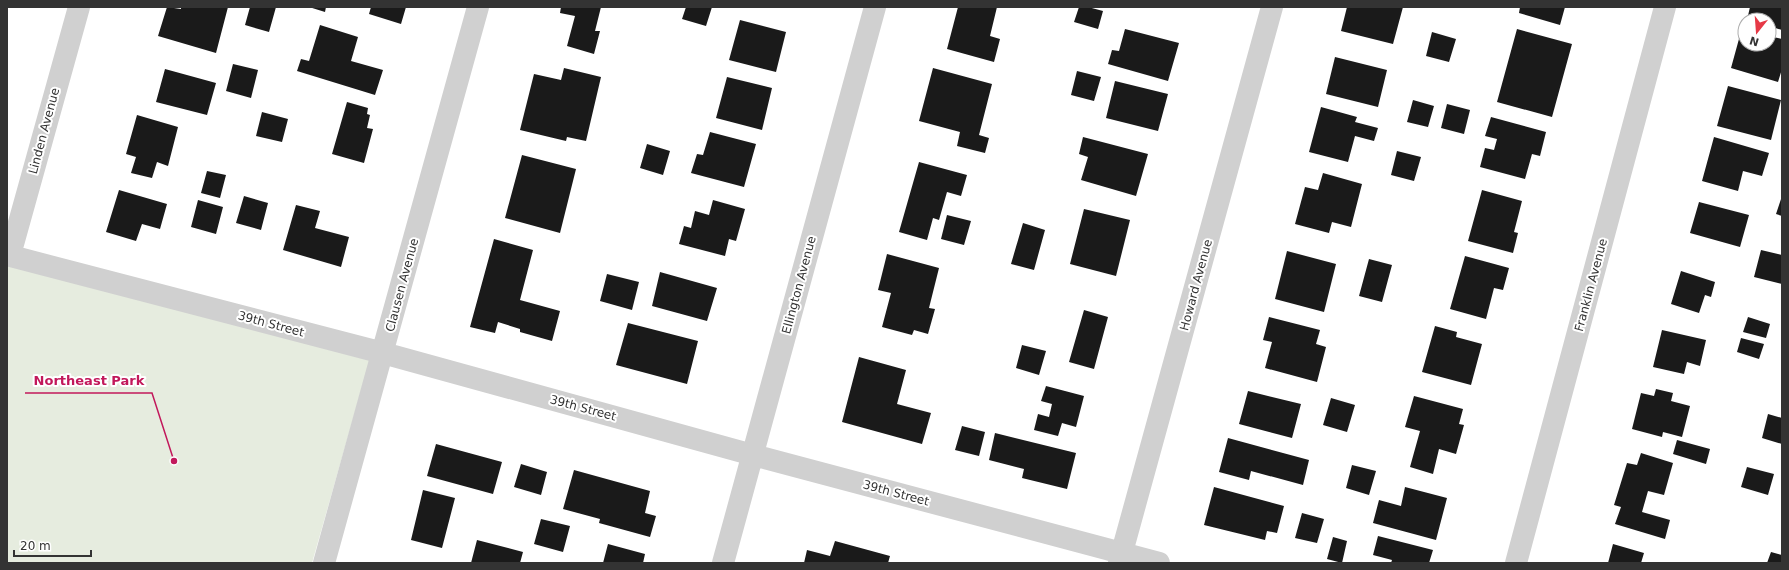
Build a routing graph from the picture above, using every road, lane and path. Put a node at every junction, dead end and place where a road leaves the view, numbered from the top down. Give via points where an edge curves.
1 (78, 7) edge
2 (478, 7) edge
3 (875, 7) edge
4 (1272, 7) edge
5 (1665, 7) edge
6 (9, 255) edge
7 (383, 353) junction
8 (753, 455) junction
9 (1120, 558) edge
10 (324, 563) edge
11 (723, 563) edge
12 (1159, 563) edge
13 (1516, 563) edge

1 - 6 street, Linden Avenue
2 - 7 street, Clausen Avenue
3 - 8 street, Ellington Avenue
4 - 9 street, Howard Avenue
5 - 13 street, Franklin Avenue
6 - 7 street, 39th Street
7 - 8 street, 39th Street
7 - 10 street, Clausen Avenue
8 - 9 street, 39th Street
8 - 11 street, Ellington Avenue
9 - 12 street, 39th Street

